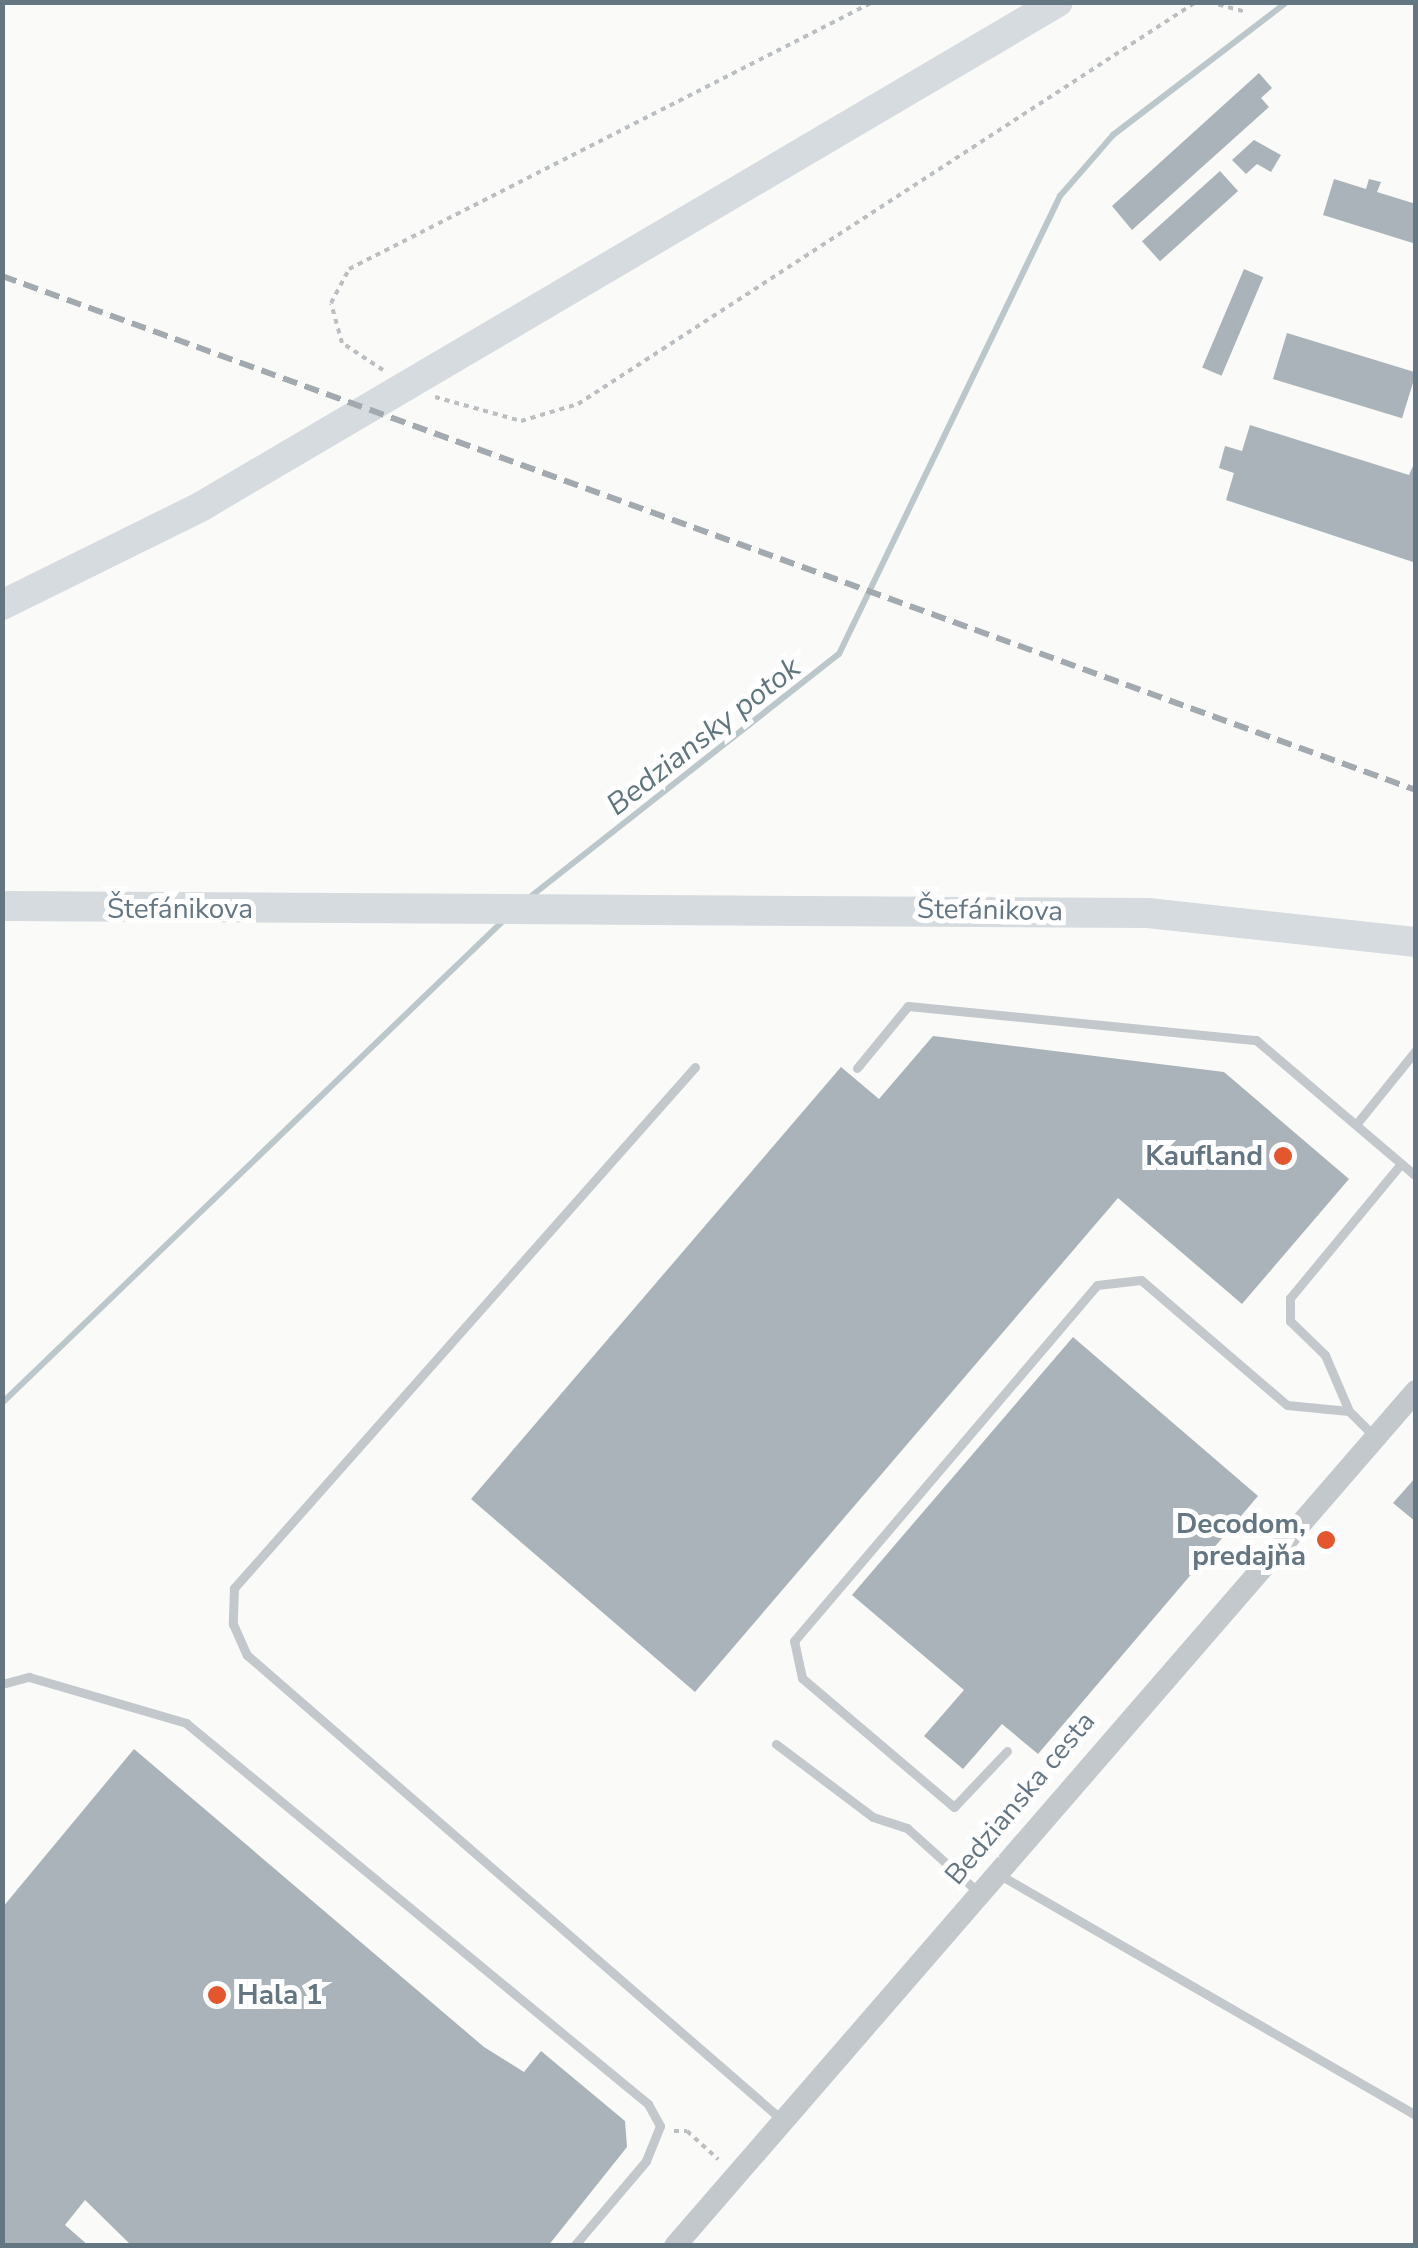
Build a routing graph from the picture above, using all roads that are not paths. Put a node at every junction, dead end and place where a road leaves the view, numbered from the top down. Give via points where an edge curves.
1 (1058, 2) edge
2 (2, 605) edge
3 (2, 906) edge
4 (1416, 942) edge
5 (1416, 1050) edge
6 (695, 1067) dead end
7 (857, 1068) dead end
8 (1358, 1122) junction
9 (1401, 1164) junction
10 (1416, 1176) edge
11 (1416, 1392) edge
12 (1349, 1411) junction
13 (1375, 1437) junction
14 (2, 1684) edge
15 (776, 1744) dead end
16 (1006, 1751) dead end
17 (998, 1873) junction
18 (980, 1894) junction
19 (1416, 2115) edge
20 (781, 2119) junction
21 (574, 2246) edge
22 (674, 2246) edge

1 - 2 main road via 202,506
3 - 4 main road, Štefánikova via 1148,913
5 - 8 lane
6 - 20 lane via 234,1588 232,1624 247,1655
7 - 8 lane via 908,1006 1256,1040
8 - 9 lane
9 - 10 lane
9 - 12 lane via 1290,1298 1290,1321 1325,1354
11 - 13 street, Bedzianska cesta
12 - 13 lane
12 - 16 lane via 1287,1405 1142,1280 1097,1285 794,1641 802,1678 954,1807
13 - 17 street, Bedzianska cesta
14 - 21 lane via 29,1677 186,1723 648,2104 657,2132 646,2161
15 - 18 lane via 873,1817 907,1828
17 - 18 street, Bedzianska cesta
17 - 19 lane
18 - 20 street, Bedzianska cesta
20 - 22 street, Bedzianska cesta

